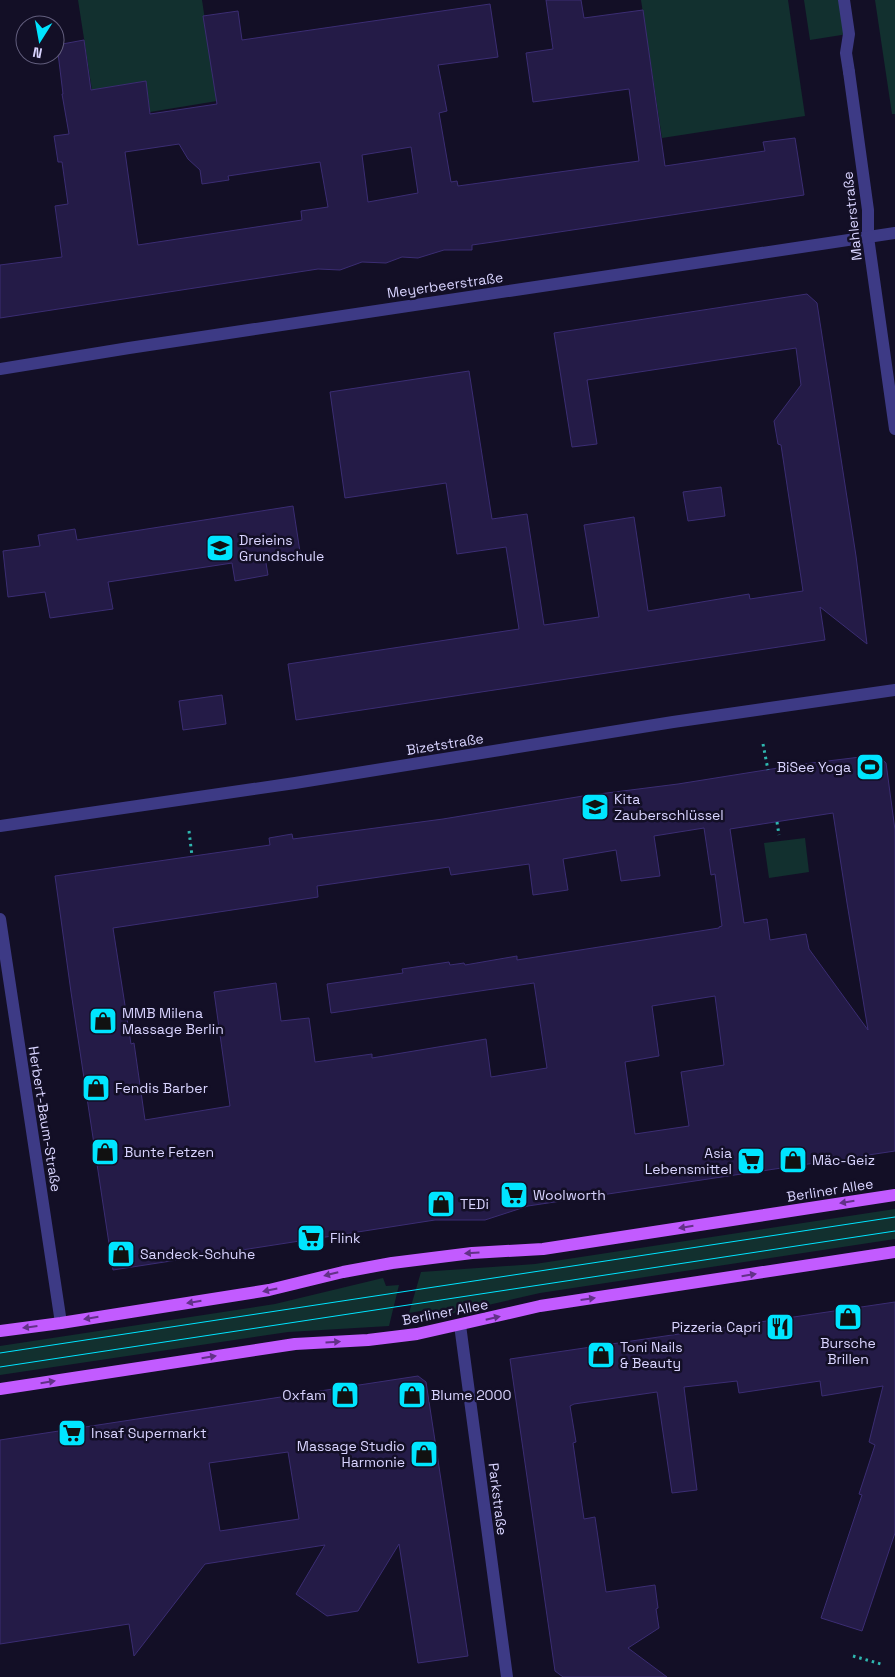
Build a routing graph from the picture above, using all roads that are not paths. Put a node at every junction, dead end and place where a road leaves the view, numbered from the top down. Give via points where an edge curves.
1 (844, 0) edge
2 (895, 232) edge
3 (868, 237) junction
4 (0, 369) edge
5 (895, 429) edge
6 (895, 690) edge
7 (0, 826) edge
8 (0, 919) edge
9 (895, 1195) edge
10 (895, 1252) edge
11 (61, 1323) junction
12 (460, 1325) junction
13 (0, 1331) edge
14 (0, 1389) edge
15 (507, 1677) edge

1 - 3 street, Mahlerstraße via 849,34 846,53 868,210
2 - 3 street, Meyerbeerstraße
3 - 4 street, Meyerbeerstraße
3 - 5 street, Mahlerstraße
6 - 7 street, Bizetstraße
8 - 11 street, Herbert-Baum-Straße
9 -> 11 main road, Berliner Allee via 543,1249 472,1253 392,1263 269,1290
12 -> 10 main road, Berliner Allee via 540,1306
11 -> 13 main road, Berliner Allee
14 -> 12 main road, Berliner Allee via 295,1344 368,1340
12 - 15 street, Parkstraße

